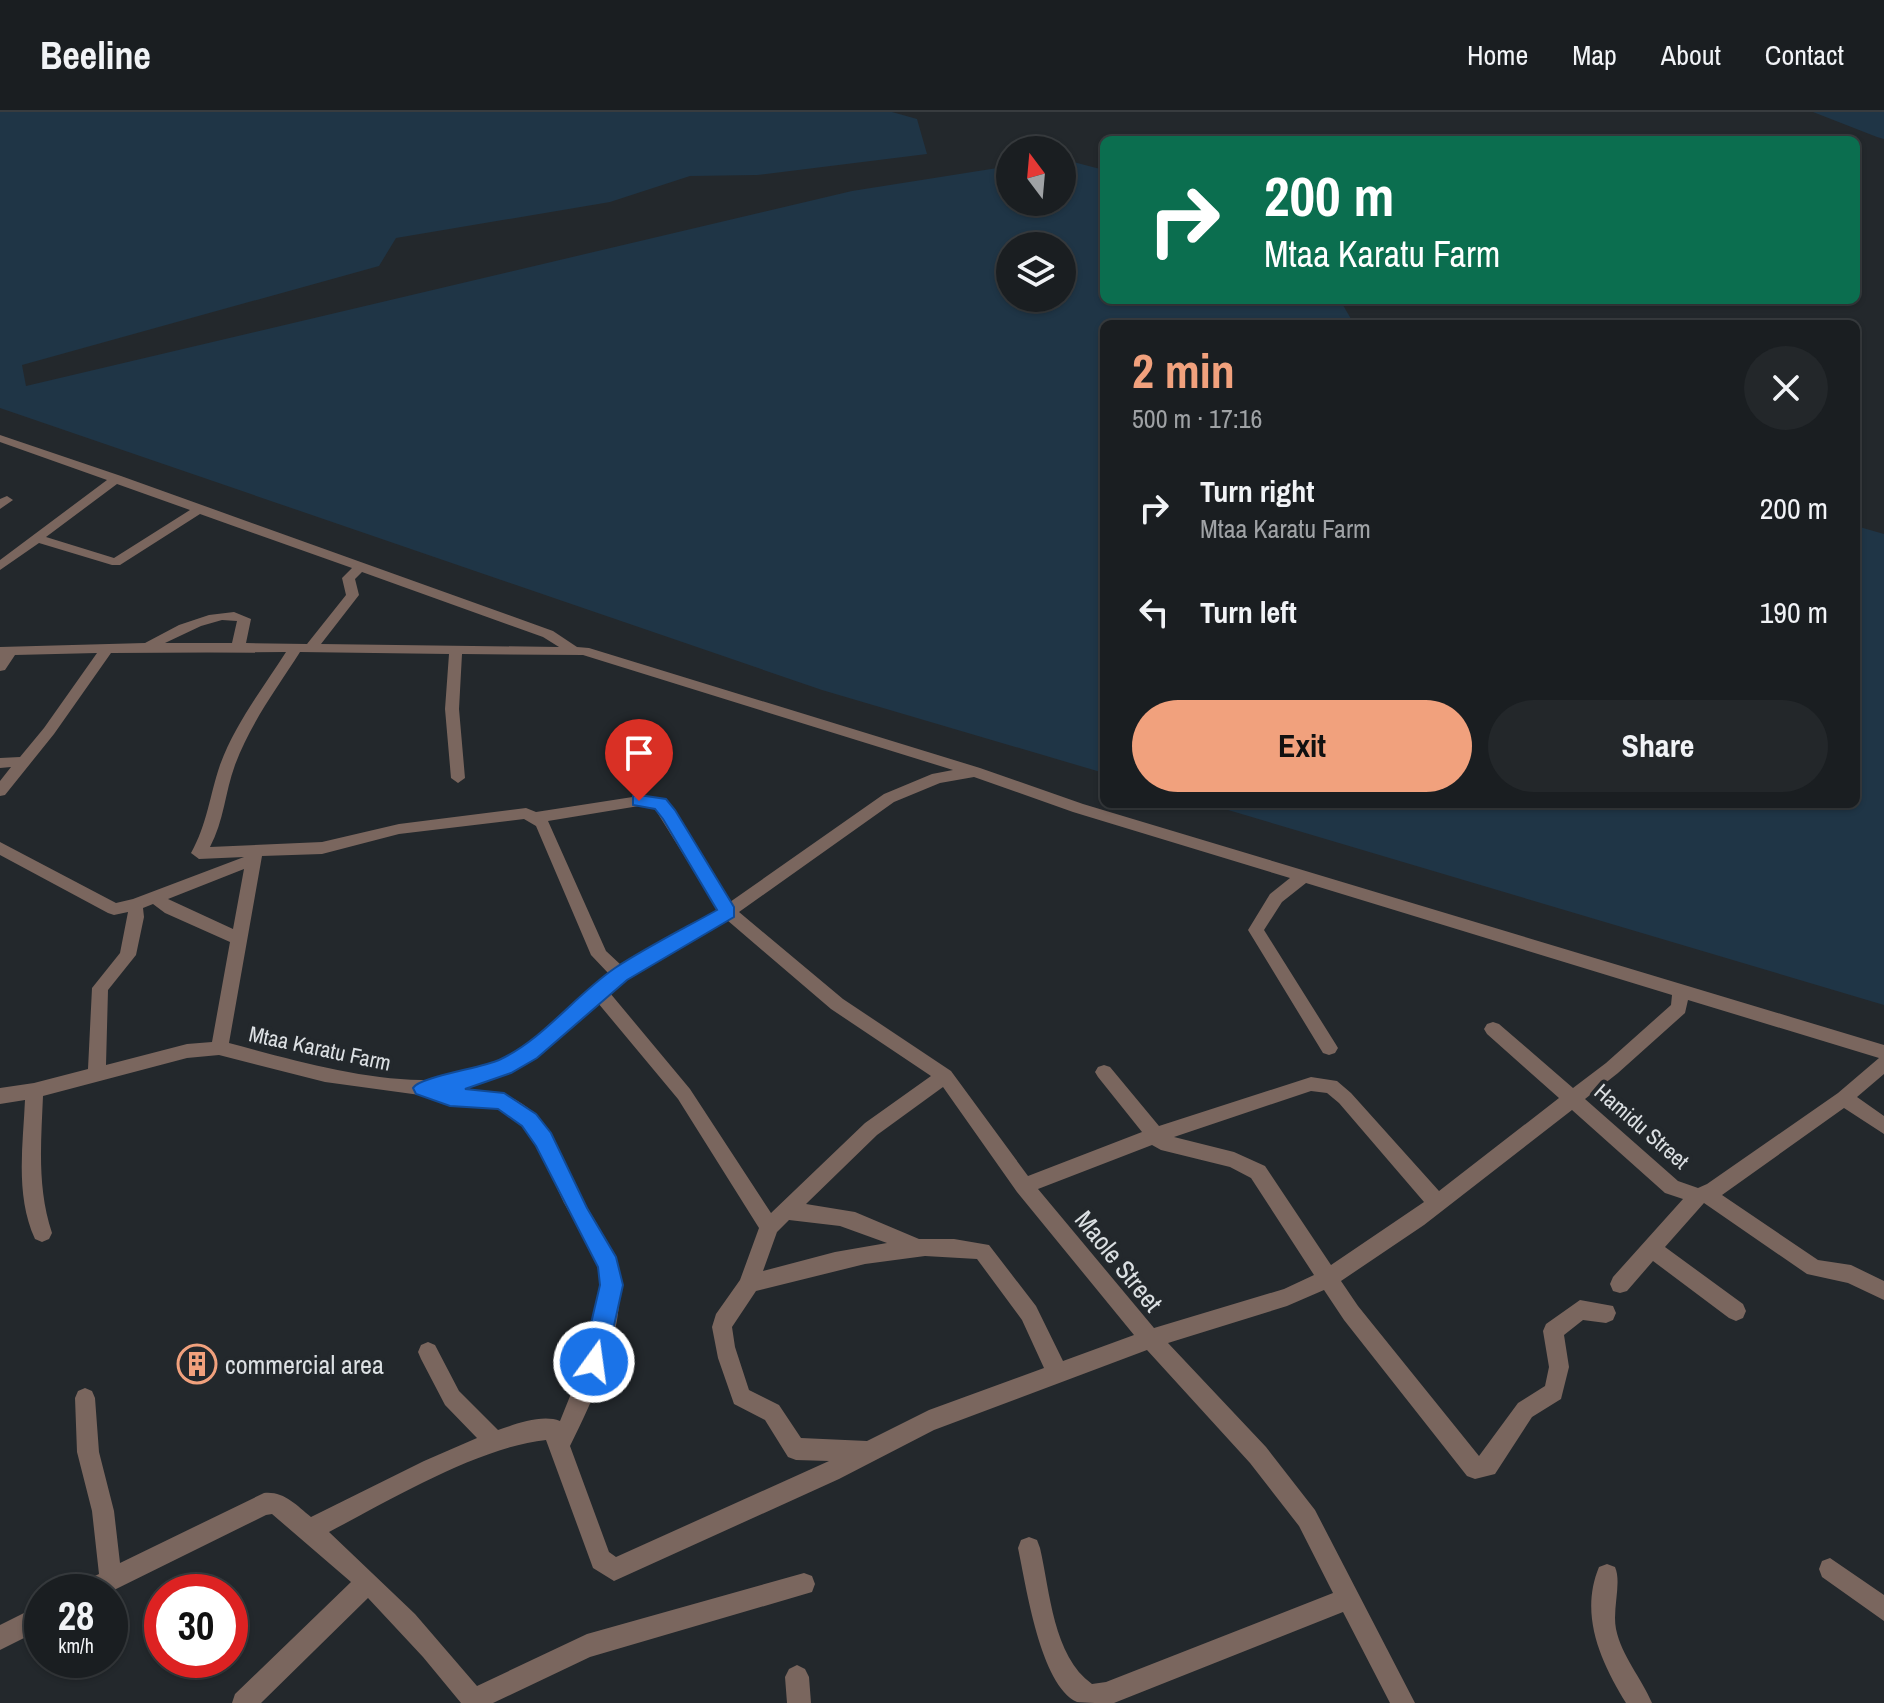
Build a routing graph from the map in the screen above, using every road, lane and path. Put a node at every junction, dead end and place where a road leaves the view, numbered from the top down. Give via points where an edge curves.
1 (0, 438) edge
2 (117, 478) junction
3 (201, 508) junction
4 (37, 538) junction
5 (0, 566) edge
6 (359, 568) junction
7 (107, 648) junction
8 (146, 648) junction
9 (238, 648) junction
10 (304, 648) junction
11 (572, 649) junction
12 (6, 650) edge
13 (456, 650) junction
14 (0, 667) edge
15 (23, 762) junction
16 (0, 763) edge
17 (975, 772) junction
18 (458, 778) dead end
19 (0, 791) edge
20 (537, 817) junction
21 (0, 848) edge
22 (254, 856) junction
23 (1273, 866) junction
24 (1304, 876) junction
25 (154, 897) junction
26 (1276, 898) junction
27 (135, 905) junction
28 (728, 912) junction
29 (240, 939) junction
30 (620, 974) junction
31 (1681, 989) junction
32 (599, 992) junction
33 (1493, 1029) dead end
34 (219, 1048) junction
35 (1329, 1048) dead end
36 (1884, 1052) edge
37 (1884, 1063) edge
38 (1104, 1072) dead end
39 (97, 1074) junction
40 (945, 1076) junction
41 (423, 1088) junction
42 (34, 1091) junction
43 (0, 1096) edge
44 (1844, 1098) junction
45 (1573, 1099) junction
46 (1884, 1126) edge
47 (1154, 1136) junction
48 (1024, 1186) junction
49 (1702, 1195) junction
50 (1437, 1203) junction
51 (785, 1211) junction
52 (769, 1227) junction
53 (42, 1233) dead end
54 (1651, 1248) junction
55 (921, 1250) junction
56 (1328, 1278) junction
57 (749, 1284) junction
58 (1620, 1284) dead end
59 (1884, 1291) edge
60 (1736, 1311) dead end
61 (1606, 1313) dead end
62 (1150, 1339) junction
63 (428, 1352) dead end
64 (1058, 1374) junction
65 (85, 1398) dead end
66 (561, 1442) junction
67 (496, 1443) junction
68 (873, 1451) junction
69 (309, 1530) junction
70 (1029, 1548) dead end
71 (1830, 1569) dead end
72 (110, 1574) edge
73 (121, 1574) edge
74 (1607, 1575) dead end
75 (366, 1584) junction
76 (804, 1584) dead end
77 (1349, 1598) junction
78 (1884, 1609) edge
79 (24, 1625) edge
80 (0, 1638) edge
81 (797, 1677) dead end
82 (474, 1701) edge
83 (244, 1703) edge
84 (799, 1703) edge
85 (1403, 1703) edge
86 (1640, 1703) edge

1 - 2 street
2 - 3 street
2 - 4 street
3 - 4 street via 116,562
3 - 6 street
4 - 5 street
6 - 10 street via 348,578 353,595
6 - 11 street via 559,639
7 - 8 street
7 - 12 street
7 - 15 street
8 - 9 street
8 - 9 street via 181,629 232,616 244,619
9 - 10 street
10 - 13 street
10 - 22 street via 254,712 228,764 209,835 198,851
11 - 13 street
11 - 17 street
12 - 14 street
13 - 18 street via 452,709
15 - 16 street
15 - 19 street
17 - 23 street
17 - 28 street, Mtaa Karatu Farm via 937,778 889,798
20 - 22 street via 474,817
20 - 28 street, Maole Street via 639,801 660,804
20 - 30 street via 599,955
21 - 27 street via 103,905
22 - 25 street
22 - 29 street
23 - 24 street
23 - 26 street
24 - 26 street
24 - 31 street
25 - 27 street
25 - 29 street
26 - 35 street via 1256,930
27 - 39 street via 128,955 100,988
28 - 30 street, Mtaa Karatu Farm
28 - 40 street, Maole Street via 837,1004
29 - 34 street
30 - 32 street, Mtaa Karatu Farm
31 - 36 street
31 - 45 street via 1679,1008
32 - 41 street, Mtaa Karatu Farm via 530,1052 504,1067
32 - 52 street via 684,1094
33 - 45 street, Hamidu Street
34 - 39 street, Mtaa Karatu Farm
34 - 41 street, Mtaa Karatu Farm via 325,1075
37 - 44 street
38 - 47 street
39 - 42 street, Mtaa Karatu Farm
40 - 48 street, Maole Street
40 - 51 street via 871,1129
41 - 66 street via 450,1097 504,1102 529,1120 608,1265 612,1285 594,1362
42 - 43 street, Mtaa Karatu Farm
42 - 53 street via 31,1176
44 - 46 street
44 - 49 street
45 - 49 street, Hamidu Street via 1672,1187
45 - 50 street
47 - 48 street
47 - 50 street via 1311,1084 1331,1086
47 - 56 street via 1258,1172
48 - 62 street, Maole Street
49 - 54 street
49 - 59 street, Hamidu Street via 1814,1268 1851,1274
50 - 56 street
51 - 52 street
51 - 55 street via 836,1213 874,1225
52 - 57 street
54 - 58 street
54 - 60 street
55 - 57 street via 871,1254
55 - 64 street via 982,1251 1029,1313
56 - 61 street via 1475,1468 1487,1466 1525,1410 1554,1392 1559,1367 1553,1331 1580,1310
56 - 62 street via 1287,1297
57 - 68 street via 723,1322 722,1333 741,1397 778,1418 786,1440 796,1449
62 - 64 street
62 - 77 street, Maole Street via 1258,1455 1307,1518
63 - 67 street via 452,1398
64 - 68 street via 929,1421
65 - 72 street via 88,1452 103,1511
66 - 67 street via 553,1429 540,1428
66 - 68 street via 601,1560 614,1570
67 - 69 street
69 - 73 street via 275,1503 264,1504
69 - 75 street
70 - 77 street via 1058,1662 1070,1683 1089,1696 1106,1694
71 - 78 street
74 - 86 street via 1600,1613 1604,1635
75 - 82 street
75 - 83 street
76 - 82 street via 587,1646
77 - 85 street, Maole Street
79 - 80 street
81 - 84 street

